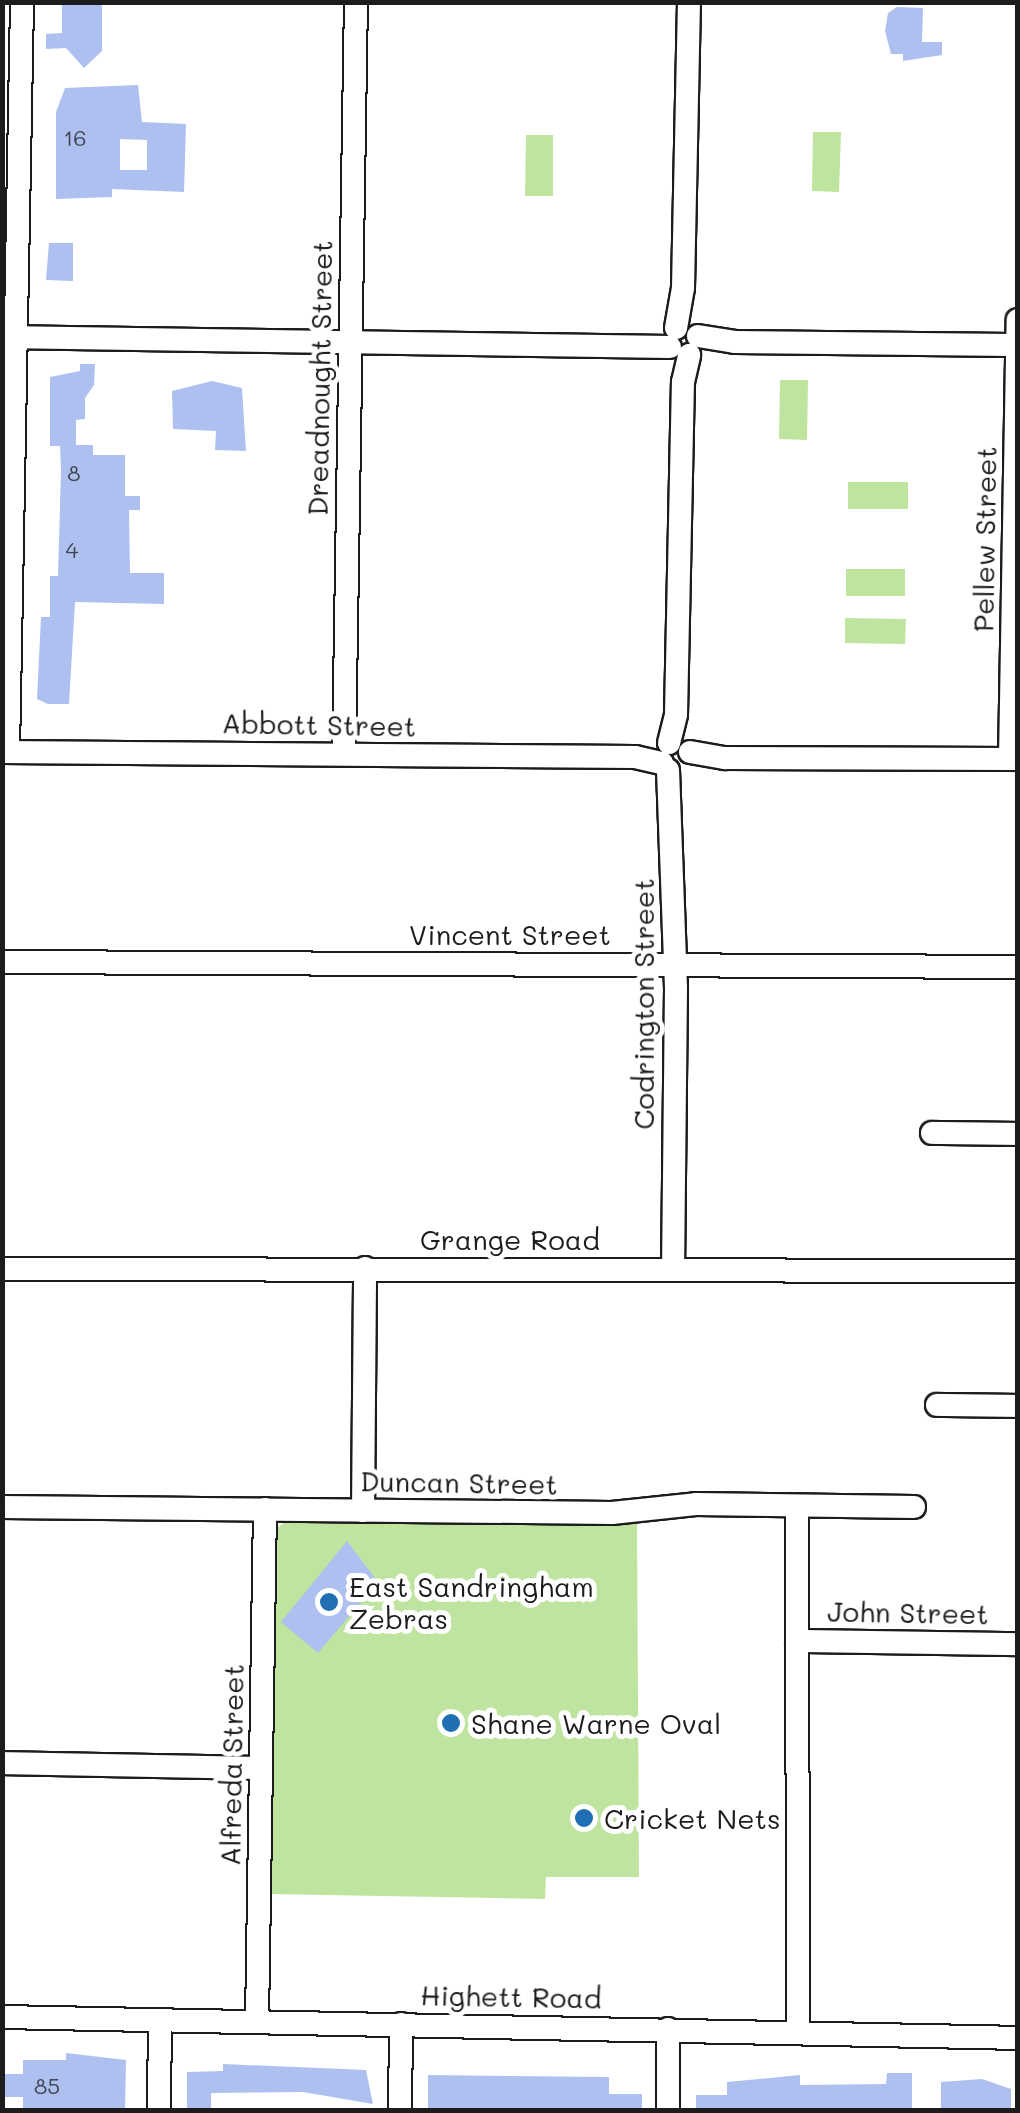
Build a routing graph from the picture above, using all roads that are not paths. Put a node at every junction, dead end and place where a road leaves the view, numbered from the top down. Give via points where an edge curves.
1 (22, 2) edge
2 (356, 2) edge
3 (690, 2) edge
4 (1018, 320) edge
5 (9, 337) edge
6 (350, 340) junction
7 (684, 341) junction
8 (1017, 344) edge
9 (5, 752) edge
10 (344, 754) junction
11 (675, 757) junction
12 (1014, 759) edge
13 (2, 962) edge
14 (674, 965) junction
15 (1018, 967) edge
16 (932, 1133) dead end
17 (1018, 1134) edge
18 (364, 1268) junction
19 (2, 1269) edge
20 (673, 1269) junction
21 (1018, 1271) edge
22 (937, 1405) dead end
23 (1018, 1406) edge
24 (797, 1506) junction
25 (2, 1507) edge
26 (914, 1507) dead end
27 (265, 1510) junction
28 (363, 1511) junction
29 (797, 1641) junction
30 (1018, 1644) edge
31 (2, 1763) edge
32 (261, 1768) junction
33 (2, 2017) edge
34 (160, 2020) junction
35 (258, 2022) junction
36 (400, 2024) junction
37 (668, 2029) junction
38 (798, 2032) junction
39 (1018, 2038) edge
40 (159, 2110) edge
41 (400, 2110) edge
42 (668, 2110) edge

1 - 5 street
2 - 6 street, Dreadnought Street
3 - 7 street, Codrington Street
4 - 8 street, Pellew Street
5 - 6 street
5 - 9 street
6 - 7 street
6 - 10 street, Dreadnought Street
7 - 8 street
7 - 11 street, Codrington Street
8 - 12 street, Pellew Street
9 - 10 street, Abbott Street
10 - 11 street, Abbott Street
11 - 12 street, Abbott Street
11 - 14 street, Codrington Street
13 - 14 street, Vincent Street
14 - 15 street, Vincent Street
14 - 20 street, Codrington Street
16 - 17 street
18 - 19 street, Grange Road
18 - 20 street, Grange Road
18 - 28 street
20 - 21 street, Grange Road
22 - 23 street
24 - 26 street, Duncan Street
24 - 28 street, Duncan Street
24 - 29 street
25 - 27 street, Duncan Street
27 - 28 street, Duncan Street
27 - 32 street, Alfreda Street
29 - 30 street, John Street
29 - 38 street
31 - 32 street
32 - 35 street, Alfreda Street
33 - 34 street, Highett Road
34 - 35 street, Highett Road
34 - 40 street
35 - 36 street, Highett Road
36 - 37 street, Highett Road
36 - 41 street
37 - 38 street, Highett Road
37 - 42 street
38 - 39 street, Highett Road

